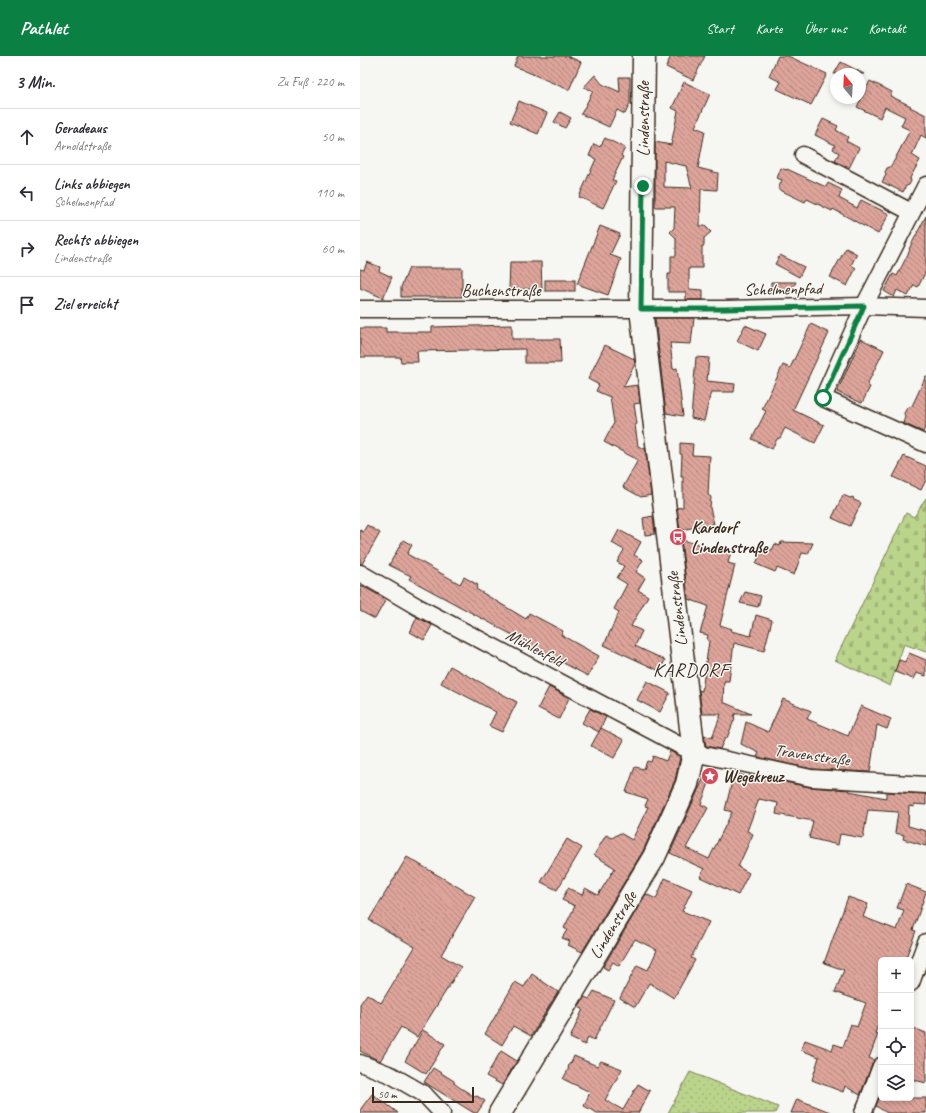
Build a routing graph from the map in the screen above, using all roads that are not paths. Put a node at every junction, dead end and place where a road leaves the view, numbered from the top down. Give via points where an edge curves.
1 (644, 56) edge
2 (803, 155) dead end
3 (926, 184) edge
4 (912, 212) junction
5 (864, 306) junction
6 (926, 308) edge
7 (360, 309) edge
8 (641, 309) junction
9 (926, 444) edge
10 (360, 573) edge
11 (694, 753) junction
12 (926, 785) edge
13 (926, 942) edge
14 (914, 975) edge
15 (360, 1063) edge
16 (878, 1074) edge
17 (442, 1113) edge
18 (500, 1113) edge
19 (863, 1113) edge

1 - 8 street, Lindenstraße
2 - 4 street
3 - 4 street
4 - 5 street
5 - 6 street, Schelmenpfad
5 - 8 street, Schelmenpfad
5 - 9 street via 823,398
7 - 8 street, Buchenstraße
8 - 11 street, Lindenstraße
10 - 11 street, Mühlenfeld via 418,607
11 - 12 street, Travenstraße via 811,778
11 - 18 street, Lindenstraße via 687,784 654,857
13 - 14 street
15 - 17 street via 391,1075 424,1094
16 - 19 street

